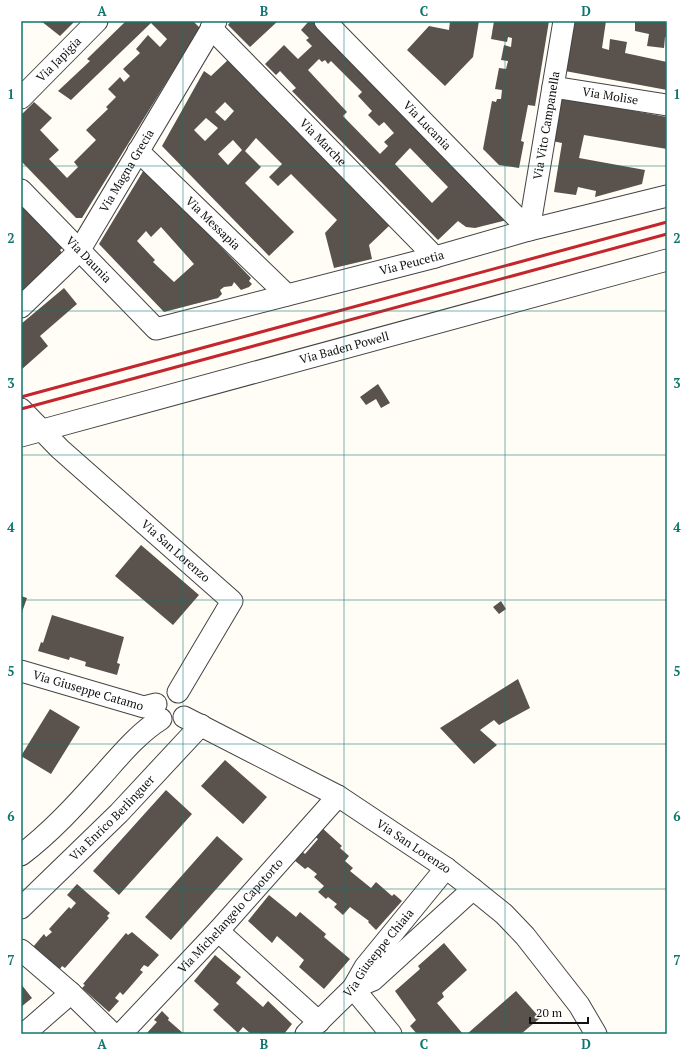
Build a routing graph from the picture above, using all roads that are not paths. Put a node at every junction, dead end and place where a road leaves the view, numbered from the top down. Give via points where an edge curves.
1 (97, 21) edge
2 (325, 21) edge
3 (564, 21) edge
4 (214, 24) edge
5 (553, 87) junction
6 (21, 98) edge
7 (667, 105) edge
8 (138, 151) junction
9 (21, 190) edge
10 (667, 196) edge
11 (529, 230) junction
12 (79, 251) junction
13 (435, 257) junction
14 (667, 260) edge
15 (287, 295) junction
16 (21, 307) edge
17 (156, 329) joint
18 (21, 409) edge
19 (41, 430) junction
20 (21, 436) edge
21 (21, 671) edge
22 (178, 692) junction
23 (158, 712) junction
24 (193, 721) junction
25 (338, 796) junction
26 (21, 855) edge
27 (446, 868) junction
28 (473, 889) junction
29 (21, 908) edge
30 (218, 931) junction
31 (21, 950) edge
32 (353, 988) junction
33 (71, 993) junction
34 (313, 1028) edge
35 (24, 1034) edge
36 (113, 1034) edge
37 (121, 1034) edge
38 (391, 1034) edge
39 (596, 1034) edge

1 - 6 street, Via Japigia
2 - 11 street, Via Lucania
3 - 5 street, Via Vito Campanella
4 - 8 street, Via Magna Grecia
4 - 13 street, Via Marche
5 - 7 street, Via Molise
5 - 11 street, Via Vito Campanella
8 - 12 street, Via Magna Grecia
8 - 15 street, Via Messapia
9 - 12 street, Via Daunia
10 - 11 street, Via Peucetia
11 - 13 street, Via Peucetia
12 - 16 street, Via Magna Grecia
12 - 17 street, Via Daunia
13 - 15 street, Via Peucetia
14 - 19 street, Via Baden Powell
15 - 17 street, Via Peucetia
18 - 19 street
19 - 20 street, Via Baden Powell
19 - 22 street, Via San Lorenzo via 232,601
21 - 23 street, Via Giuseppe Catamo
22 - 23 street via 168,691 160,696
22 - 24 street via 185,698
23 - 24 street via 165,722
23 - 26 street via 152,724 72,809
24 - 25 street, Via San Lorenzo
24 - 29 street, Via Enrico Berlinguer via 119,813
25 - 27 street, Via San Lorenzo
25 - 30 street, Via Michelangelo Capotorto
27 - 28 street, Via San Lorenzo
27 - 32 street, Via Giuseppe Chiaia via 365,967
28 - 32 street via 373,980
28 - 39 street, Via San Lorenzo via 504,914 525,936 579,1005
30 - 34 street
30 - 37 street, Via Michelangelo Capotorto
31 - 33 street
32 - 34 street, Via Giuseppe Chiaia
32 - 38 street
33 - 35 street
33 - 36 street

